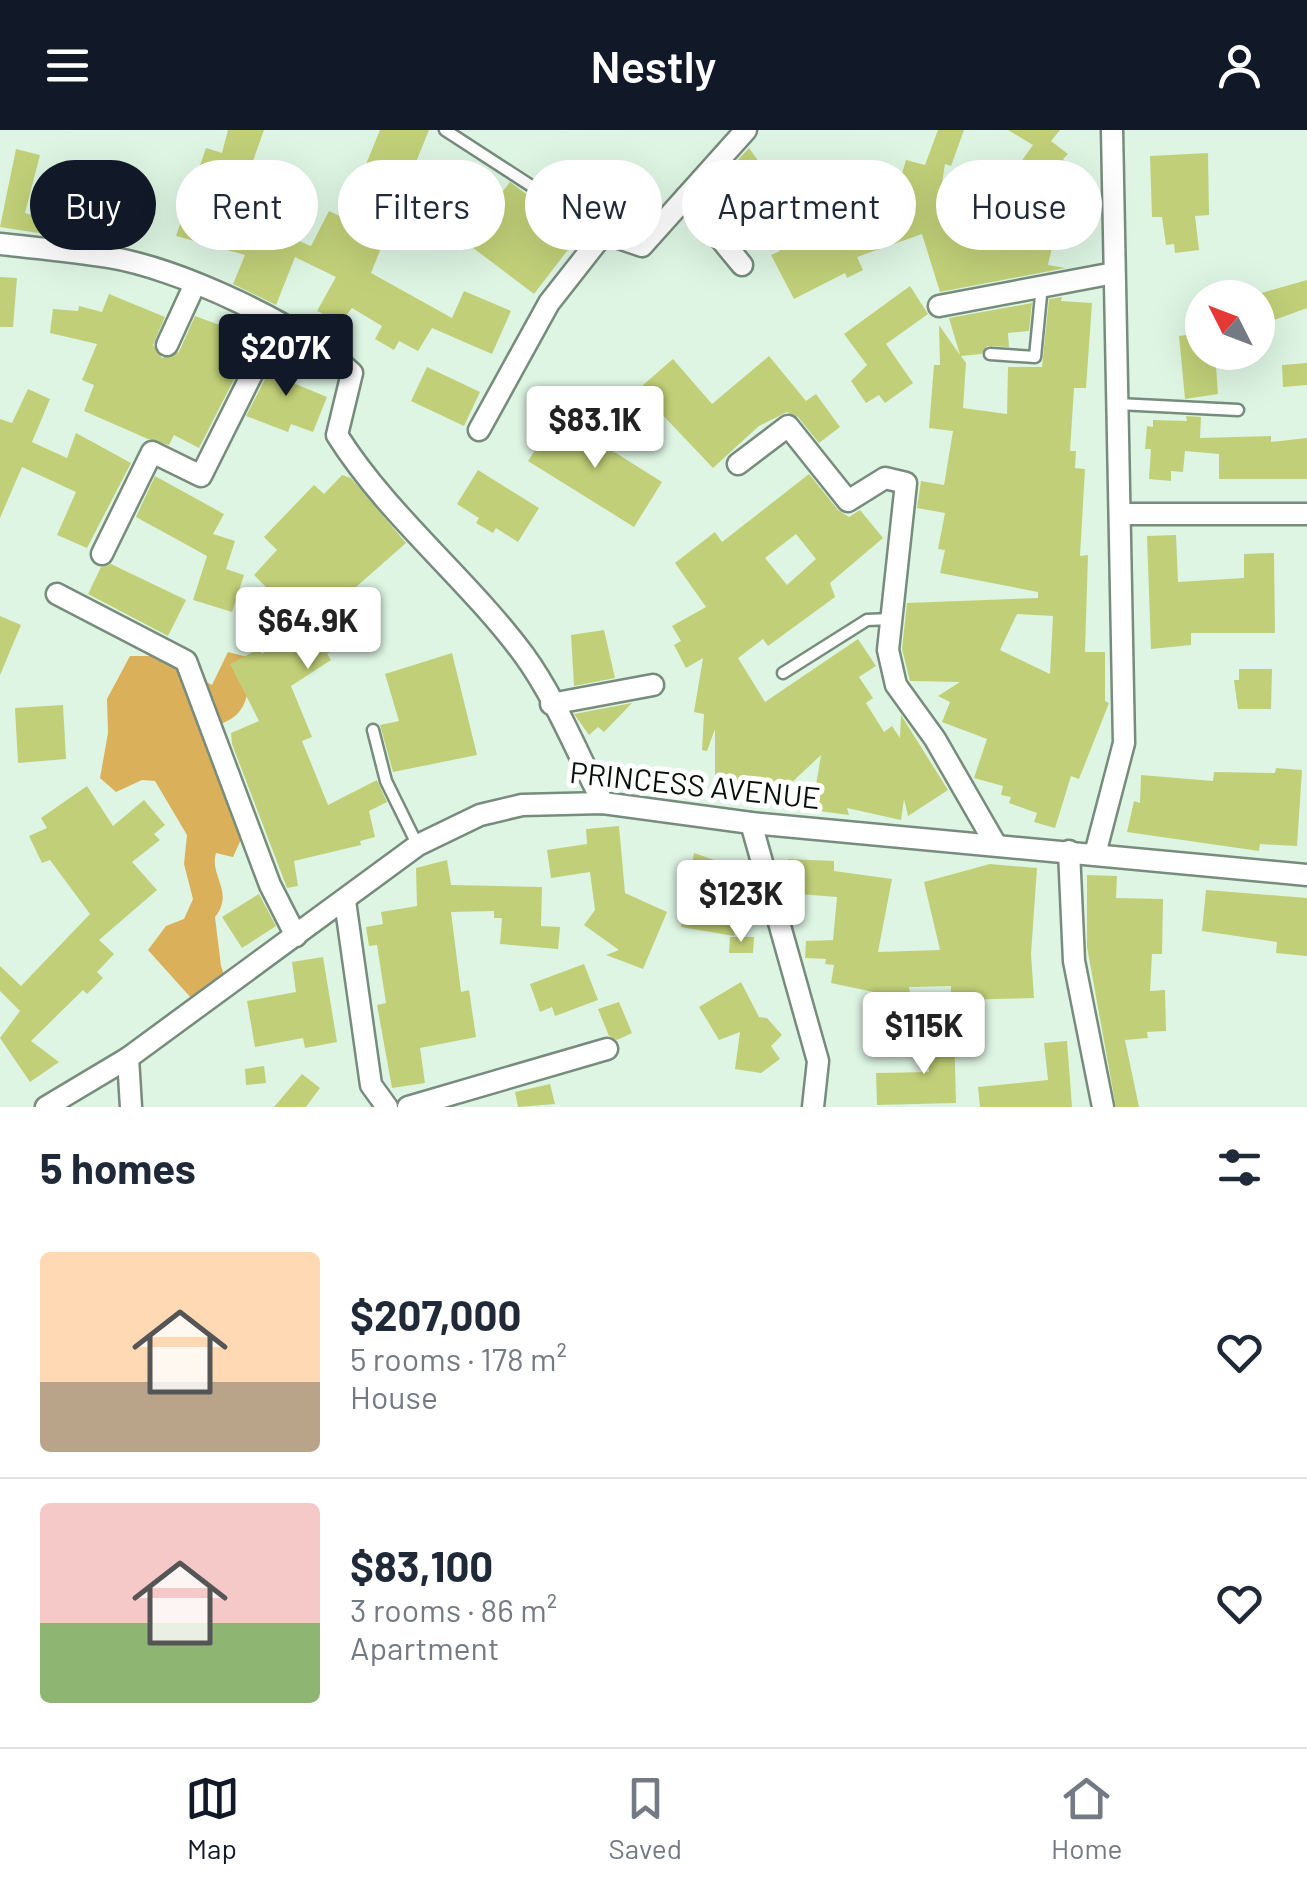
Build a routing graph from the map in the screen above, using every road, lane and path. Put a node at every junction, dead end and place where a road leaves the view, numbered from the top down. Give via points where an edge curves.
1 (445, 130) edge
2 (746, 130) edge
3 (1112, 130) edge
4 (719, 160) edge
5 (525, 181) edge
6 (682, 201) edge
7 (662, 224) edge
8 (0, 244) edge
9 (590, 250) edge
10 (730, 250) edge
11 (742, 265) dead end
12 (1114, 273) junction
13 (195, 284) junction
14 (1042, 284) junction
15 (938, 306) dead end
16 (277, 324) junction
17 (167, 346) dead end
18 (990, 354) dead end
19 (1118, 404) junction
20 (1238, 410) dead end
21 (479, 430) dead end
22 (738, 464) dead end
23 (1122, 514) junction
24 (1307, 514) edge
25 (102, 554) dead end
26 (57, 594) dead end
27 (891, 619) junction
28 (783, 672) dead end
29 (653, 684) dead end
30 (552, 704) junction
31 (373, 730) dead end
32 (603, 803) junction
33 (751, 824) junction
34 (418, 845) junction
35 (996, 845) junction
36 (1069, 851) junction
37 (1095, 854) junction
38 (1307, 875) edge
39 (345, 901) junction
40 (296, 936) junction
41 (607, 1049) dead end
42 (128, 1058) junction
43 (46, 1107) edge
44 (131, 1107) edge
45 (387, 1107) edge
46 (408, 1107) edge
47 (813, 1107) edge
48 (1104, 1107) edge

1 - 5 lane
2 - 4 street
3 - 12 street
6 - 7 street
8 - 13 street via 112,257
9 - 21 street via 549,303
10 - 11 street
12 - 14 street
12 - 19 street
13 - 16 street
13 - 17 street
14 - 15 street
14 - 18 lane via 1035,357
16 - 25 street via 201,476 152,452
16 - 30 street via 352,374 337,435 516,645
19 - 20 lane
19 - 23 street
22 - 27 street via 788,426 848,500 885,478 906,483
23 - 24 street
23 - 37 street via 1124,743
26 - 40 street via 186,662 270,885
27 - 28 lane via 867,620
27 - 35 street via 888,650 896,685
29 - 30 street
30 - 32 street
31 - 34 lane via 386,781
32 - 33 street, PRINCESS AVENUE
32 - 34 street, PRINCESS AVENUE via 522,804
33 - 35 street, PRINCESS AVENUE
33 - 47 street via 818,1061
34 - 39 street, PRINCESS AVENUE
35 - 36 street, PRINCESS AVENUE
36 - 37 street, PRINCESS AVENUE
36 - 48 street via 1074,962
37 - 38 street, PRINCESS AVENUE
39 - 40 street, PRINCESS AVENUE
39 - 45 street via 371,1085
40 - 42 street, PRINCESS AVENUE
41 - 46 street
42 - 43 street, PRINCESS AVENUE
42 - 44 street

